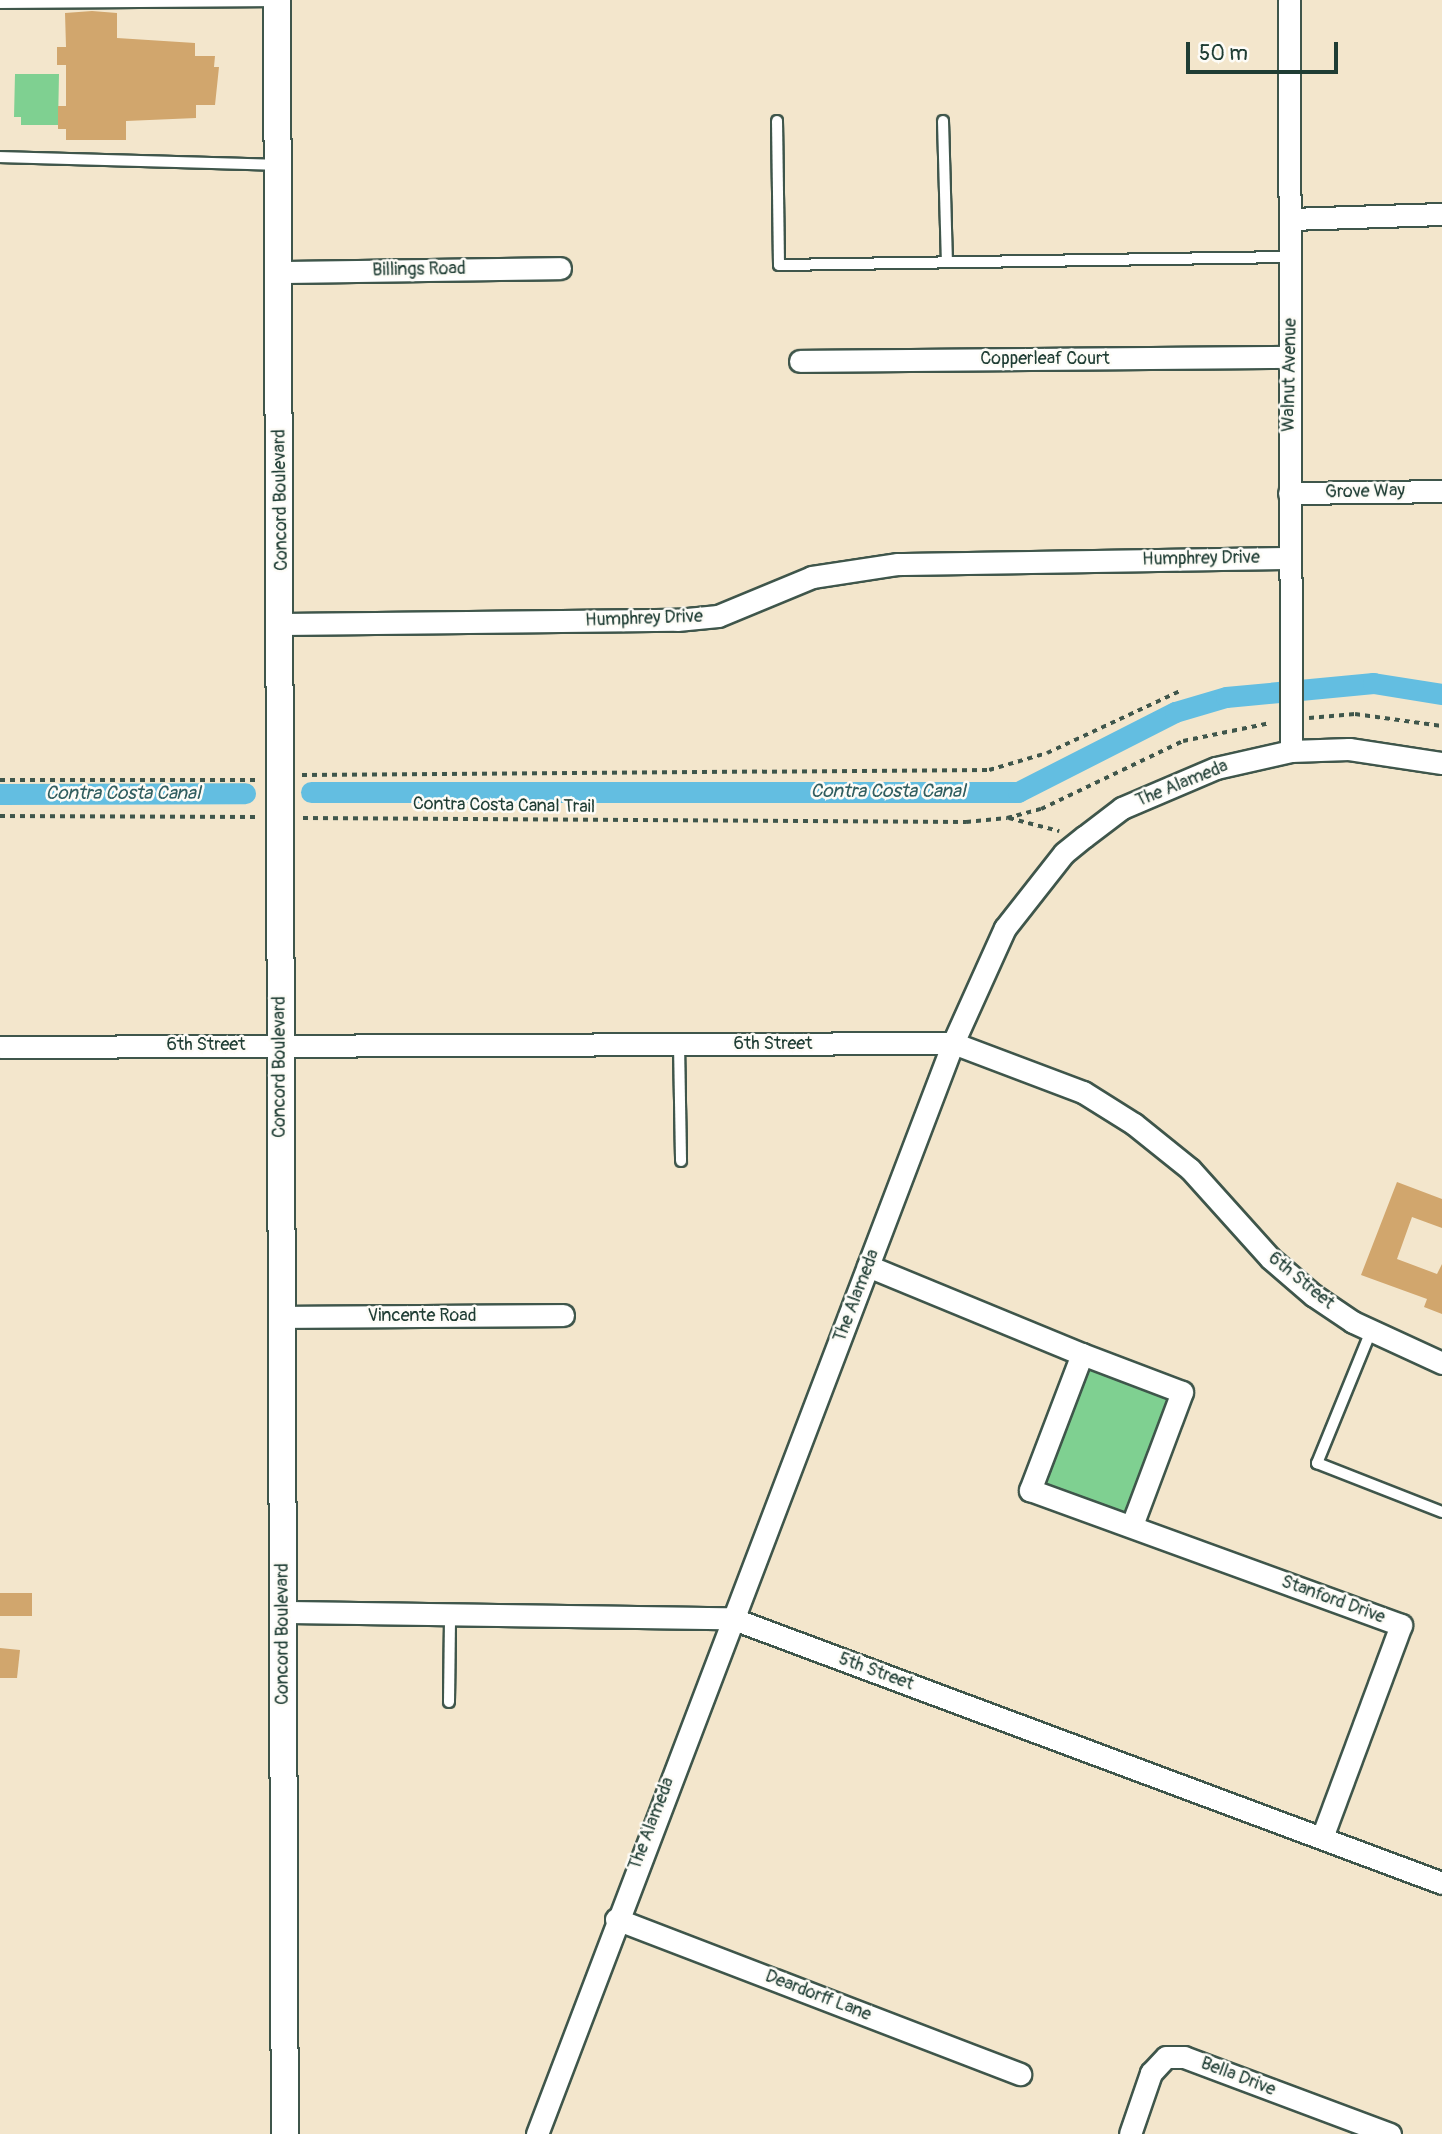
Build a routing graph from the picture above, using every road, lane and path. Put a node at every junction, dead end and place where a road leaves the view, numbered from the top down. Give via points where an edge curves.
1 (277, 0) edge
2 (1289, 0) edge
3 (0, 3) edge
4 (777, 121) dead end
5 (943, 121) dead end
6 (0, 157) edge
7 (278, 165) junction
8 (1442, 214) edge
9 (1291, 219) junction
10 (1291, 257) junction
11 (947, 261) junction
12 (560, 268) dead end
13 (278, 272) junction
14 (1290, 357) junction
15 (800, 361) dead end
16 (1442, 491) edge
17 (1289, 493) junction
18 (1290, 558) junction
19 (282, 624) junction
20 (1182, 690) dead end
21 (1289, 721) junction
22 (1442, 726) edge
23 (1291, 751) junction
24 (1442, 764) edge
25 (281, 777) junction
26 (0, 780) edge
27 (0, 816) edge
28 (280, 818) junction
29 (1007, 818) junction
30 (1084, 837) junction
31 (953, 1043) junction
32 (679, 1044) junction
33 (279, 1045) junction
34 (0, 1047) edge
35 (681, 1161) dead end
36 (868, 1266) junction
37 (563, 1315) dead end
38 (282, 1317) junction
39 (1371, 1331) junction
40 (1083, 1354) junction
41 (1442, 1363) edge
42 (1442, 1512) edge
43 (1132, 1525) junction
44 (282, 1612) junction
45 (450, 1615) junction
46 (731, 1618) junction
47 (449, 1702) dead end
48 (1322, 1837) junction
49 (1442, 1882) edge
50 (616, 1919) junction
51 (1020, 2074) dead end
52 (1386, 2133) edge
53 (285, 2134) edge
54 (537, 2134) edge
55 (1130, 2134) edge

1 - 3 lane
1 - 7 street, Concord Boulevard
2 - 9 street, Walnut Avenue
4 - 11 lane via 779,265
5 - 11 lane
6 - 7 lane
7 - 13 street, Concord Boulevard
8 - 9 street
9 - 10 street, Walnut Avenue
10 - 11 lane
10 - 14 street, Walnut Avenue
12 - 13 street, Billings Road
13 - 19 street, Concord Boulevard
14 - 15 street, Copperleaf Court
14 - 17 street, Walnut Avenue
16 - 17 street, Grove Way
17 - 18 street, Walnut Avenue
18 - 19 street, Humphrey Drive via 898,564 812,577 718,616 677,620
18 - 21 street, Walnut Avenue
19 - 25 street, Concord Boulevard
20 - 25 path via 1047,753 989,770
21 - 22 path, Contra Costa Canal Trail via 1354,713
21 - 23 street, Walnut Avenue
21 - 29 path, Contra Costa Canal Trail via 1228,728 1183,741 1041,809
23 - 24 street, The Alameda via 1349,749
23 - 30 street, The Alameda via 1254,756 1161,789 1122,808
25 - 26 path
25 - 28 street, Concord Boulevard
27 - 28 path, Contra Costa Canal Trail
28 - 29 path, Contra Costa Canal Trail
28 - 33 street, Concord Boulevard
29 - 30 path, Contra Costa Canal Trail
30 - 31 street, The Alameda via 1064,853 1005,928
31 - 32 street, 6th Street
31 - 36 street, The Alameda
31 - 39 street, 6th Street via 1083,1092 1135,1124 1191,1169 1270,1258 1313,1295
32 - 33 street, 6th Street
32 - 35 lane
33 - 34 street, 6th Street
33 - 38 street, Concord Boulevard
36 - 40 street
36 - 46 street, The Alameda
37 - 38 street, Vincente Road
38 - 44 street, Concord Boulevard
39 - 41 street, 6th Street
39 - 42 lane via 1317,1464
40 - 43 street via 1182,1392
40 - 43 street, Stanford Drive via 1030,1490
43 - 48 street, Stanford Drive via 1401,1625
44 - 45 street, 5th Street
44 - 53 street, Concord Boulevard
45 - 46 street, 5th Street
45 - 47 lane
46 - 48 street, 5th Street
46 - 50 street, The Alameda
48 - 49 street, 5th Street
50 - 51 street, Deardorff Lane
50 - 54 street, The Alameda
52 - 55 street, Bella Drive via 1184,2057 1166,2057 1151,2073

